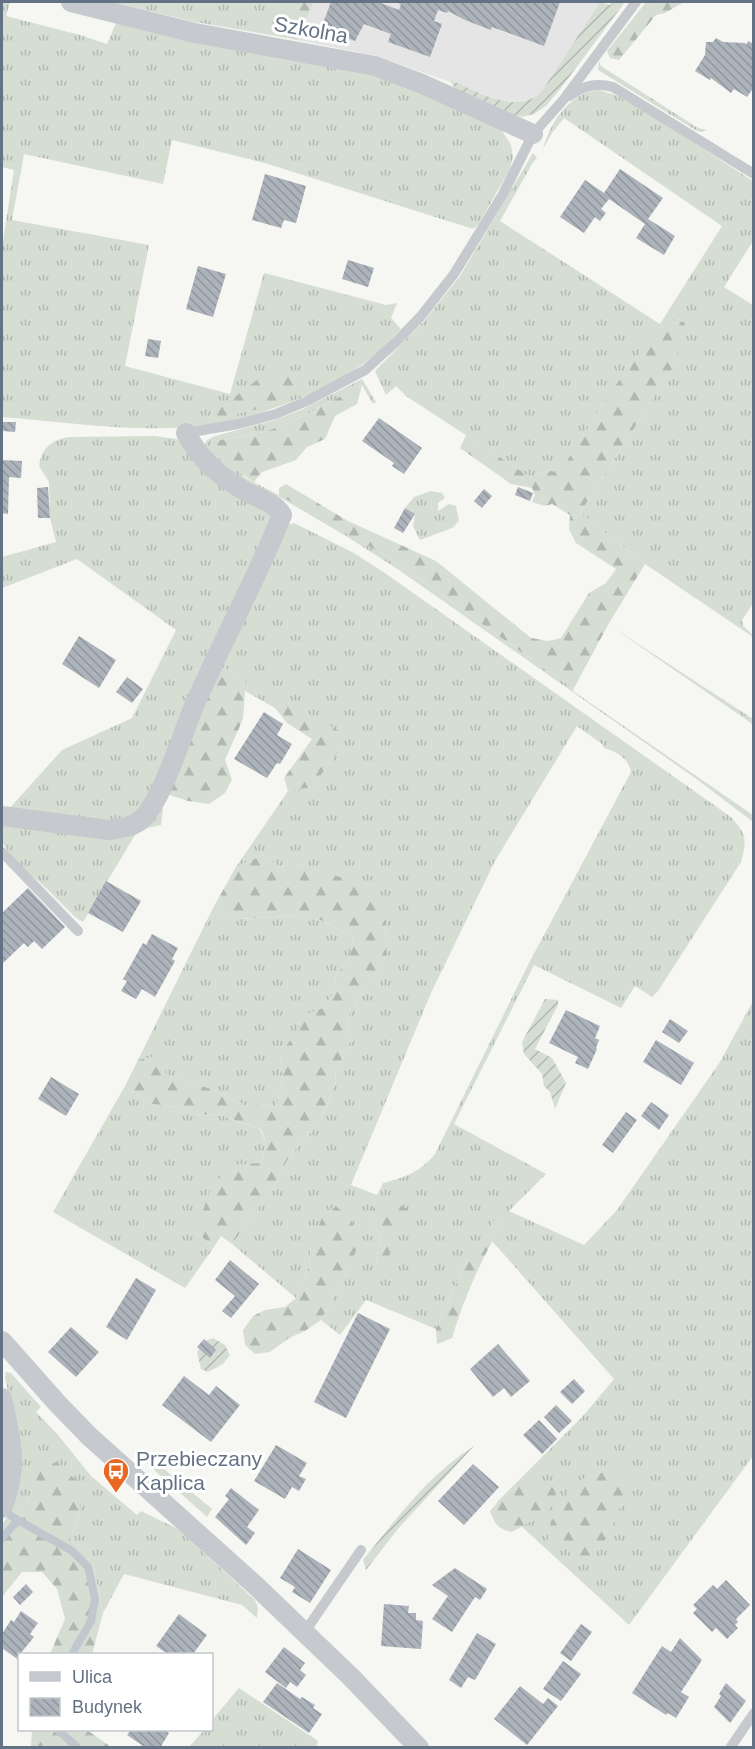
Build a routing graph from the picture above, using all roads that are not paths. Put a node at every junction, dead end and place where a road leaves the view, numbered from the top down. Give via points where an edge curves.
1 (71, 2) edge
2 (636, 2) edge
3 (593, 57) junction
4 (613, 87) junction
5 (564, 99) junction
6 (533, 134) junction
7 (753, 174) edge
8 (186, 433) joint
9 (2, 816) edge
10 (2, 852) edge
11 (78, 931) dead end
12 (2, 1341) edge
13 (2, 1398) edge
14 (2, 1508) edge
15 (361, 1550) dead end
16 (304, 1633) junction
17 (753, 1713) edge
18 (419, 1748) edge
19 (730, 1748) edge

1 - 6 street, Szkolna via 195,33 375,66
2 - 3 lane
3 - 4 lane via 592,72
3 - 5 lane
4 - 5 lane via 594,84
4 - 7 lane
5 - 6 lane
6 - 8 lane via 503,194 454,274 422,316 365,370 276,414
8 - 9 street via 219,474 278,508 282,515 159,790 143,818 123,828 109,830
10 - 11 lane
12 - 16 street via 89,1436
13 - 14 street via 13,1461 10,1489
15 - 16 lane
16 - 18 street
17 - 19 lane

